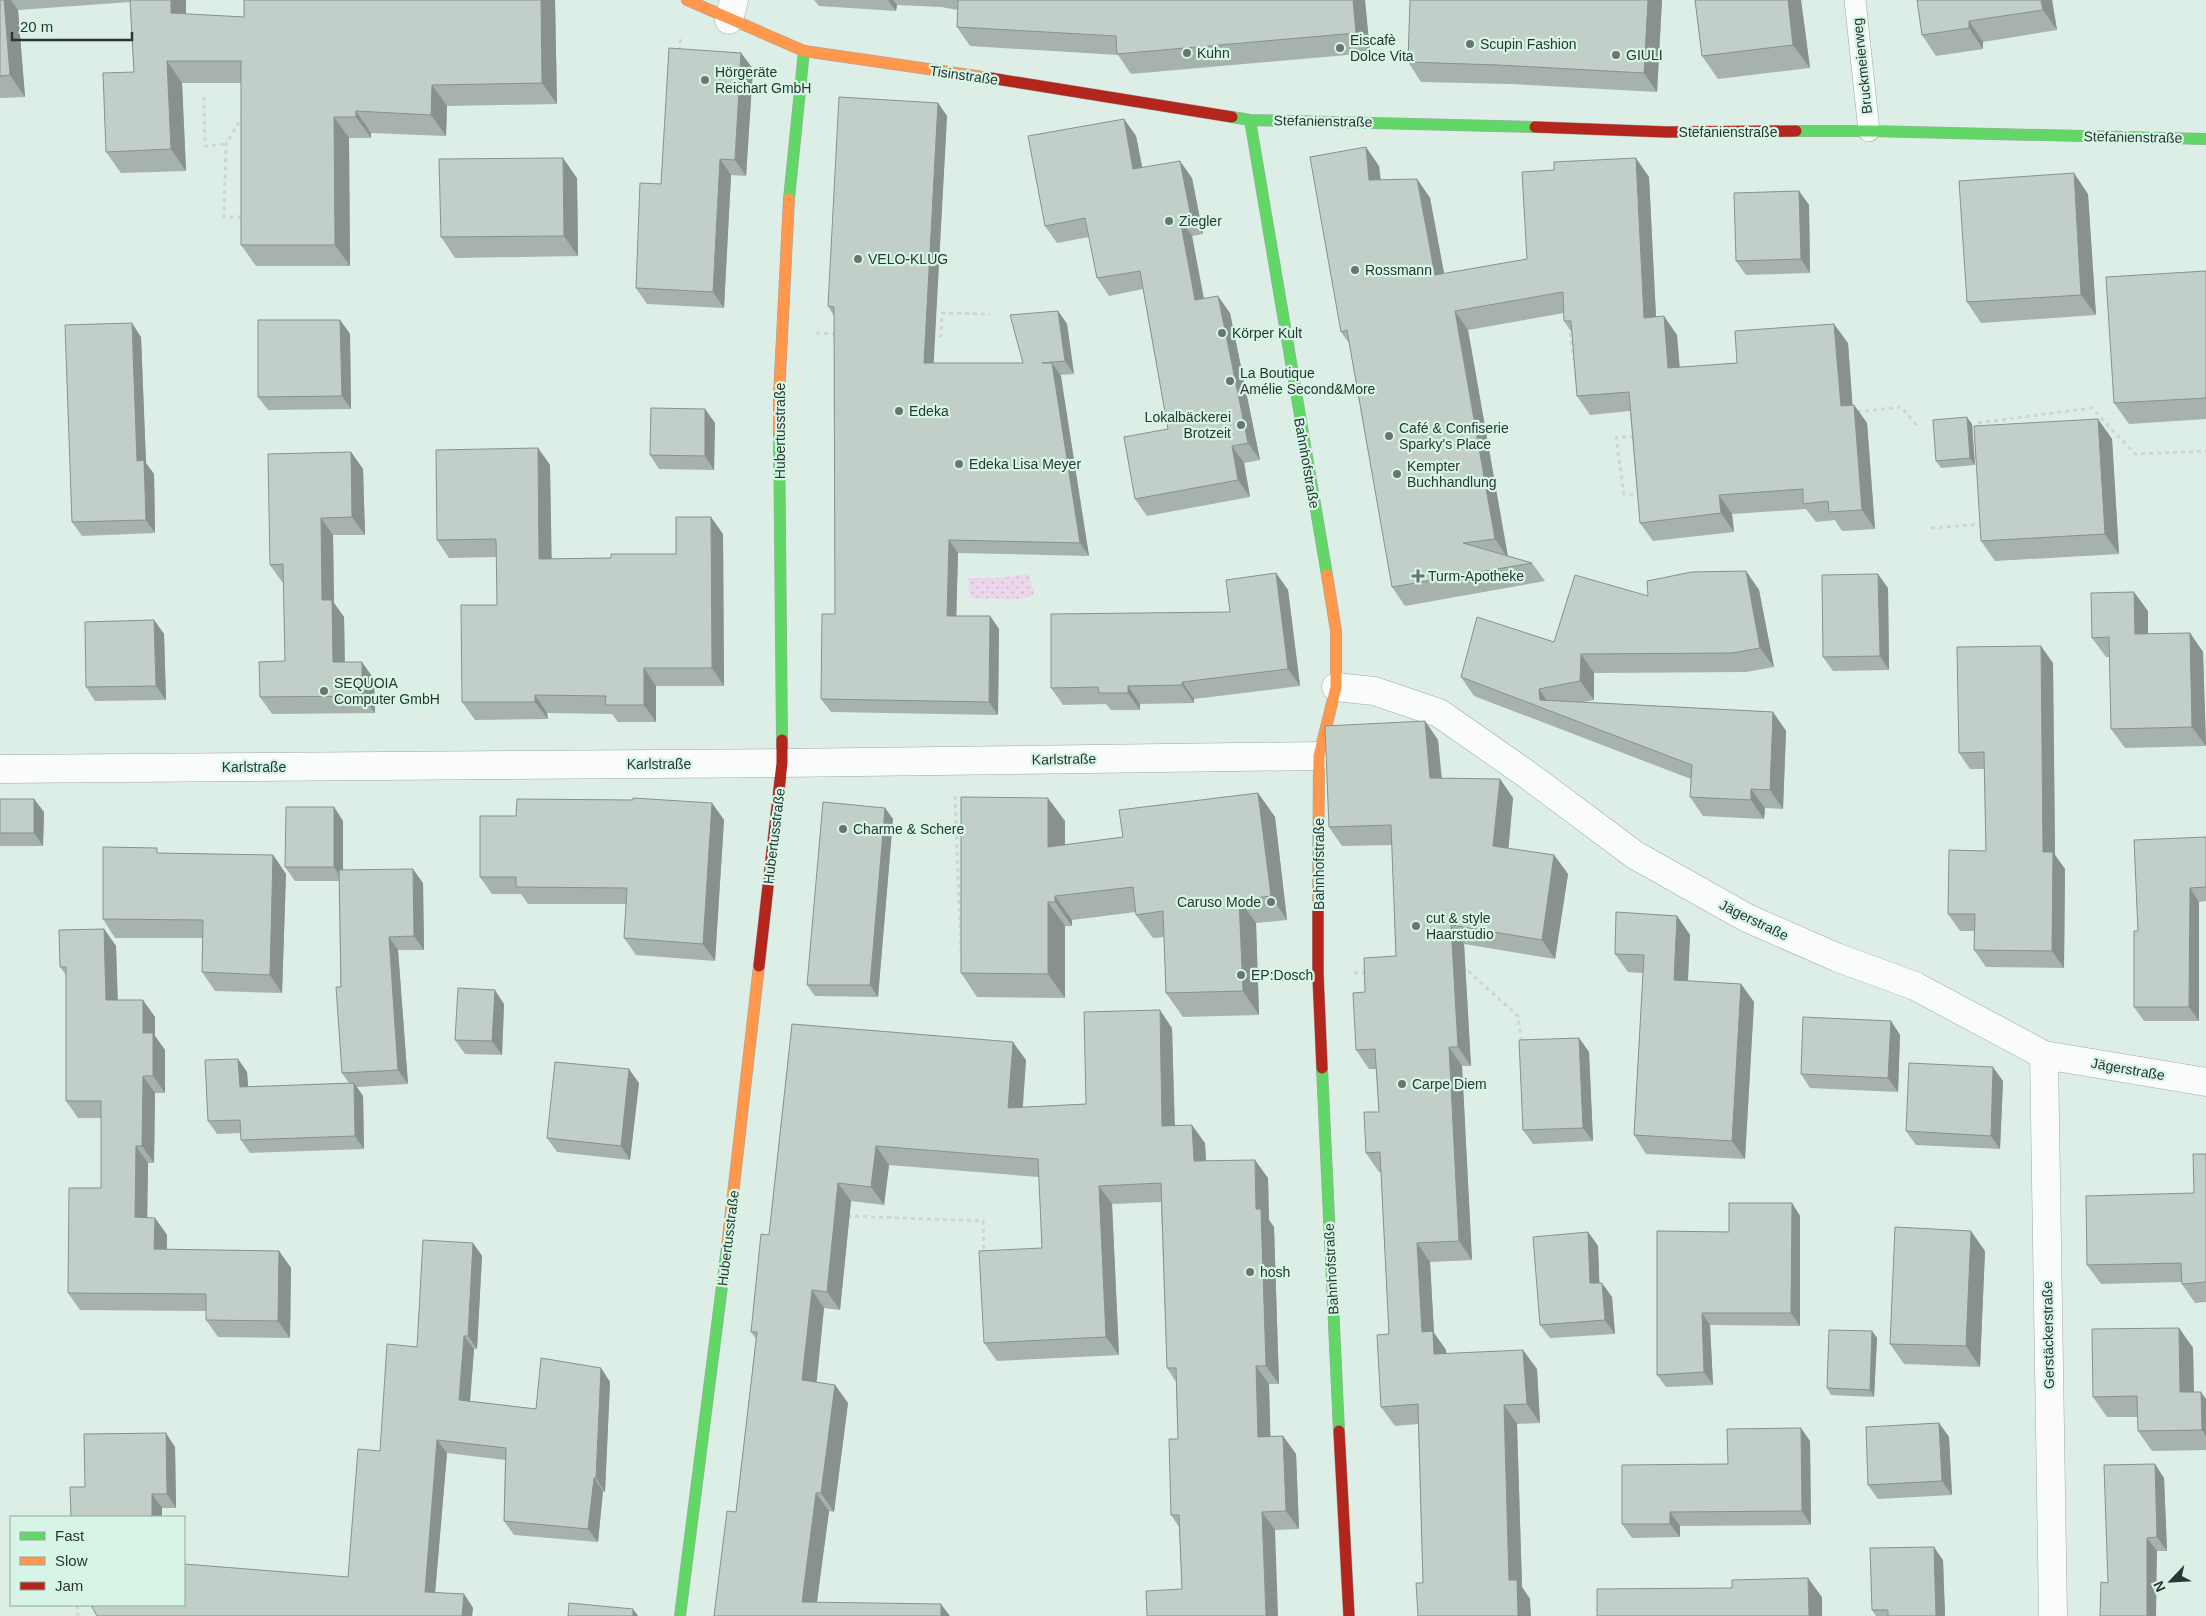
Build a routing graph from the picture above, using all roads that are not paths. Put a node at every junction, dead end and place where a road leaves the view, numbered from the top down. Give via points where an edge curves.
1 (687, 0) edge
2 (1855, 0) edge
3 (732, 10) edge
4 (804, 51) junction
5 (1250, 120) junction
6 (1869, 132) junction
7 (2206, 138) edge
8 (1336, 687) junction
9 (1319, 756) junction
10 (782, 763) junction
11 (0, 769) edge
12 (2044, 1054) junction
13 (2206, 1082) edge
14 (680, 1616) edge
15 (1349, 1616) edge
16 (2053, 1616) edge

1 - 3 street, Tisinstraße
2 - 6 lane, Bruckmeierweg
3 - 4 street, Tisinstraße
4 - 5 street, Tisinstraße
4 - 10 street, Hubertusstraße via 790,198 779,396
5 - 6 street, Stefanienstraße via 1667,132
5 - 8 street, Bahnhofstraße via 1336,631
6 - 7 street, Stefanienstraße
8 - 9 street, Bahnhofstraße
8 - 12 street, Jägerstraße via 1374,691 1439,713 1652,865 1747,918 1836,957 1915,986
9 - 10 street, Karlstraße
9 - 15 street, Bahnhofstraße via 1318,975
10 - 11 street, Karlstraße
10 - 14 street, Hubertusstraße via 732,1210
12 - 13 street, Jägerstraße
12 - 16 street, Gerstäckerstraße

